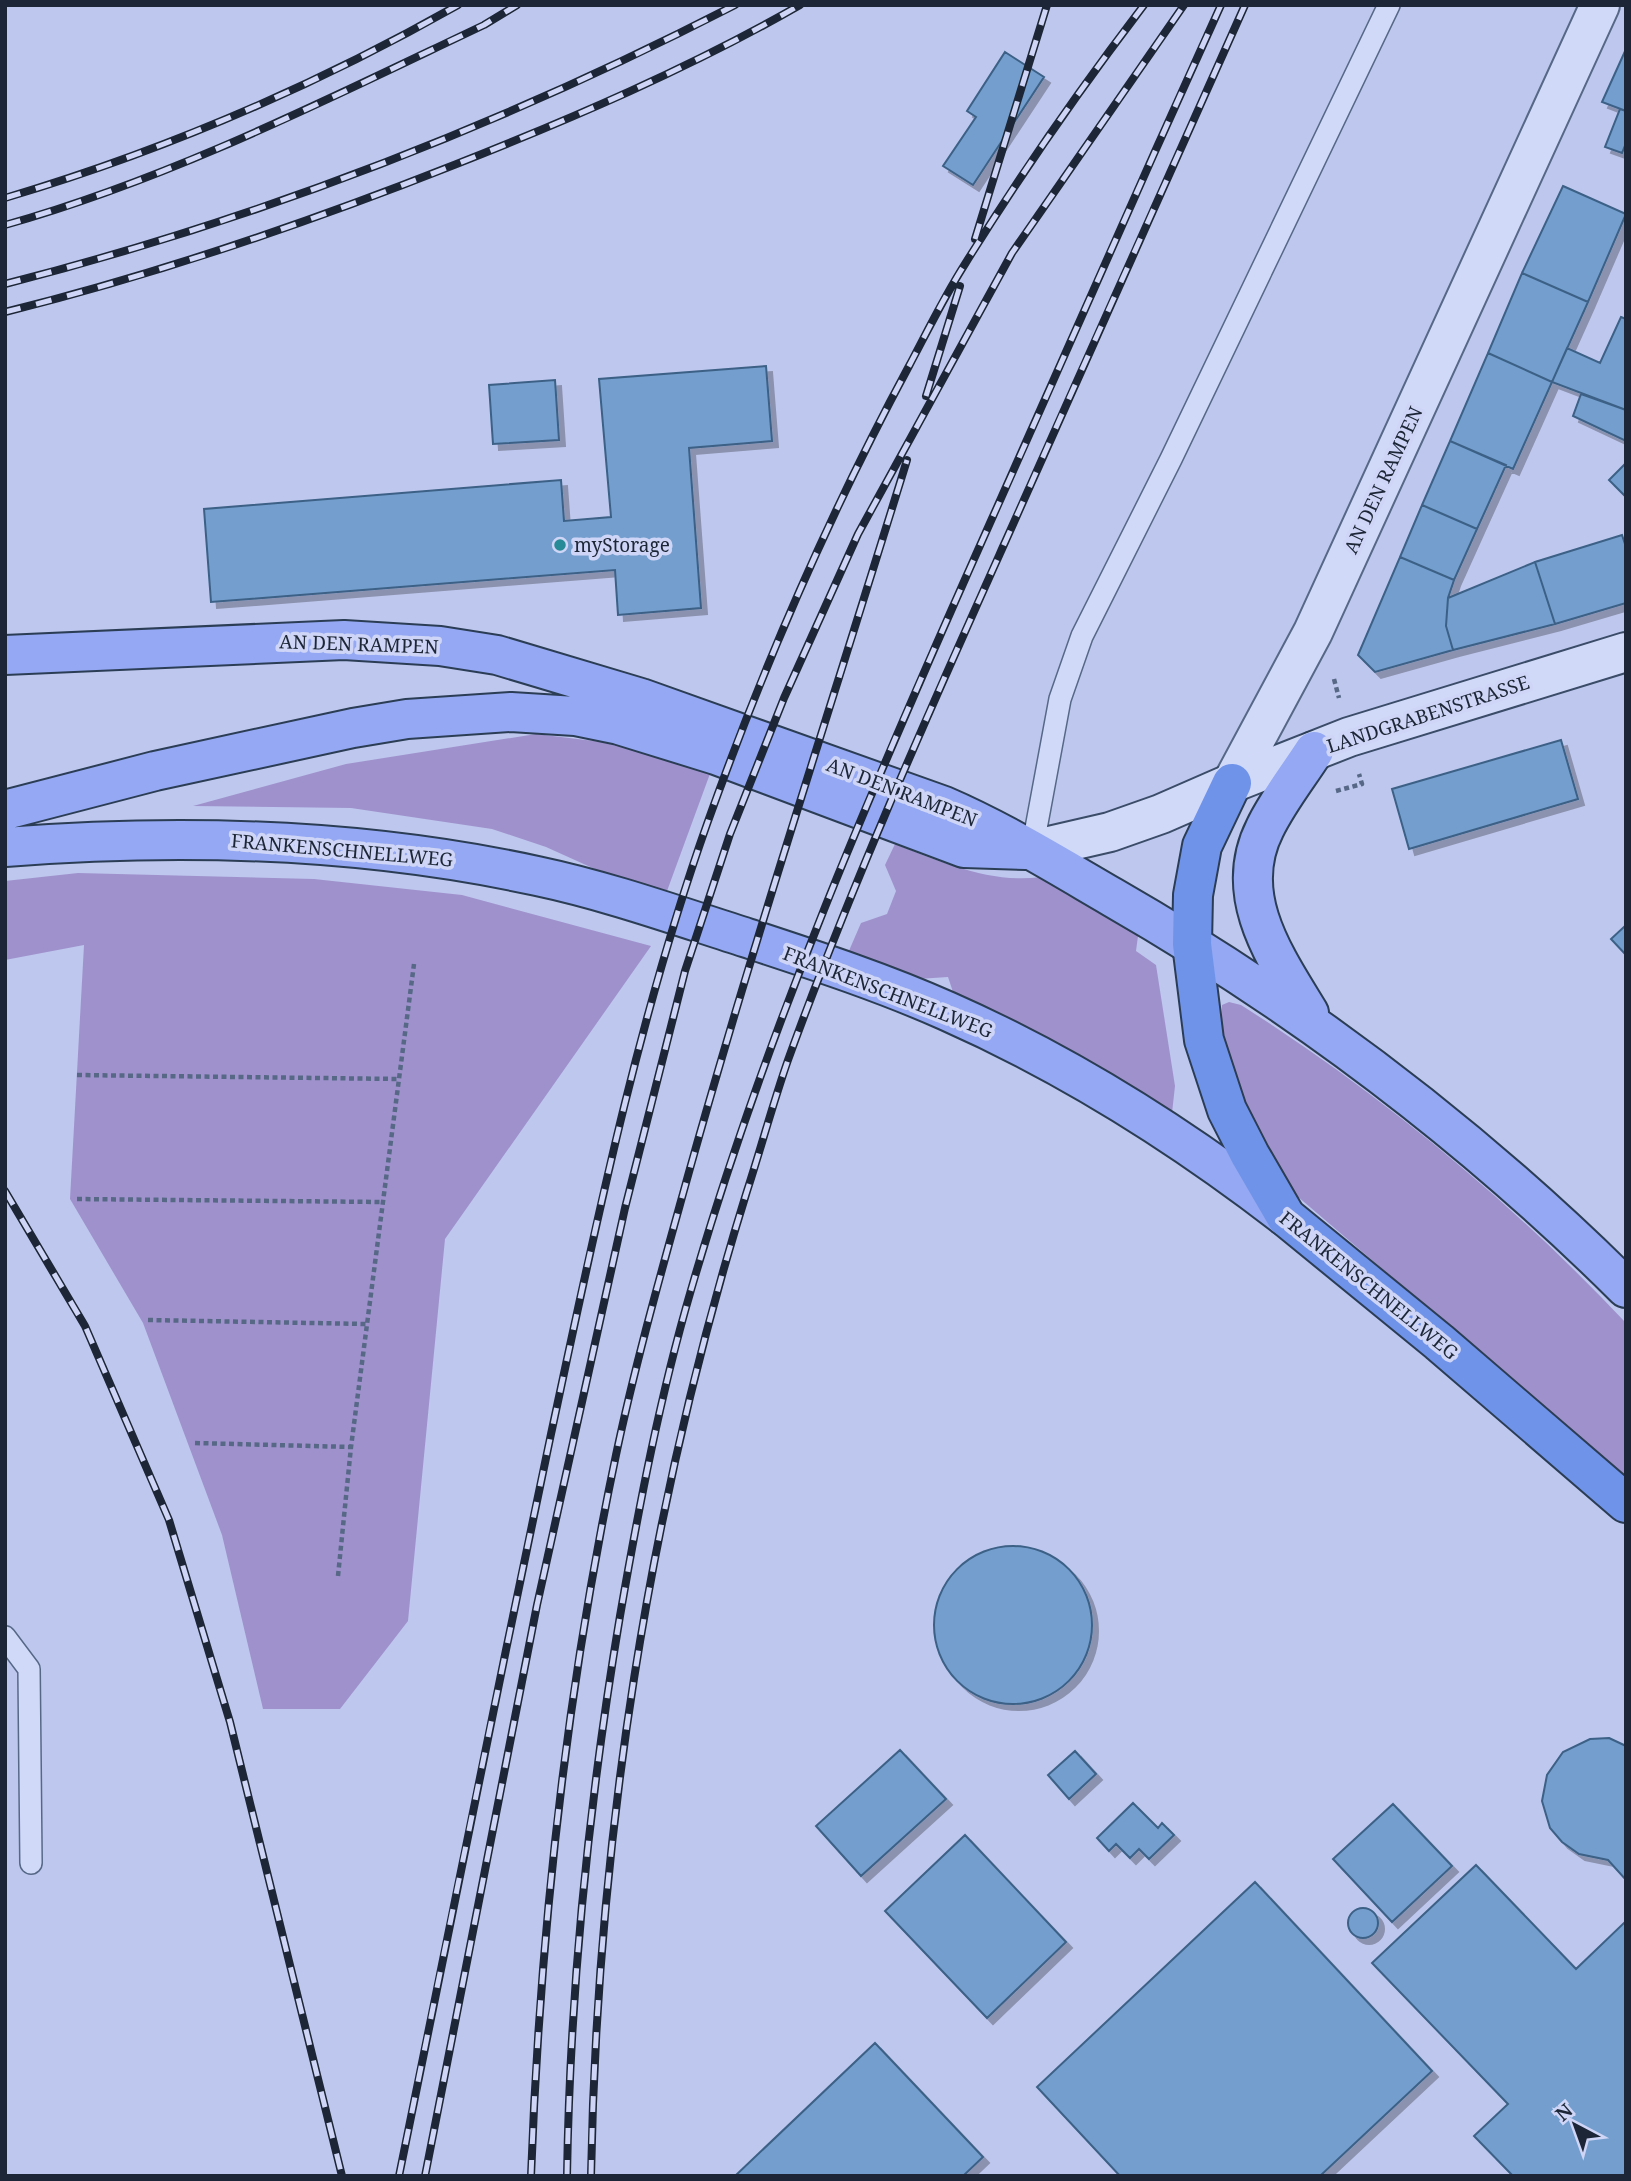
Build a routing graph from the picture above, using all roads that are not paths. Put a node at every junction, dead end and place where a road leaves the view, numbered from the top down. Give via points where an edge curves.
1 (1389, 5) edge
2 (1600, 5) edge
3 (1626, 652) edge
4 (5, 655) edge
5 (1314, 751) junction
6 (1232, 783) junction
7 (5, 810) edge
8 (5, 847) edge
9 (1032, 850) junction
10 (1192, 944) junction
11 (1315, 1024) junction
12 (1286, 1217) junction
13 (1626, 1288) edge
14 (1626, 1503) edge
15 (5, 1637) edge
16 (31, 1863) dead end

1 - 9 lane via 1082,636 1060,699
2 - 6 street, AN DEN RAMPEN via 1313,632
3 - 5 street, LANDGRABENSTRASSE via 1384,725
4 - 9 main road, AN DEN RAMPEN via 344,640 497,655 641,698 944,806
5 - 6 street, LANDGRABENSTRASSE
5 - 11 main road via 1265,829 1252,863 1252,881 1266,939
6 - 9 street via 1148,819
6 - 10 highway via 1202,846 1193,895
7 - 9 main road via 353,728 448,715 522,713 575,716 668,740 964,848
8 - 12 main road, FRANKENSCHNELLWEG via 166,839 278,841 457,861 627,900 817,961 990,1031 1144,1115
9 - 10 main road
10 - 11 main road
10 - 12 highway via 1204,1040 1219,1088
11 - 13 main road via 1458,1136
12 - 14 highway, FRANKENSCHNELLWEG
15 - 16 lane via 29,1669

